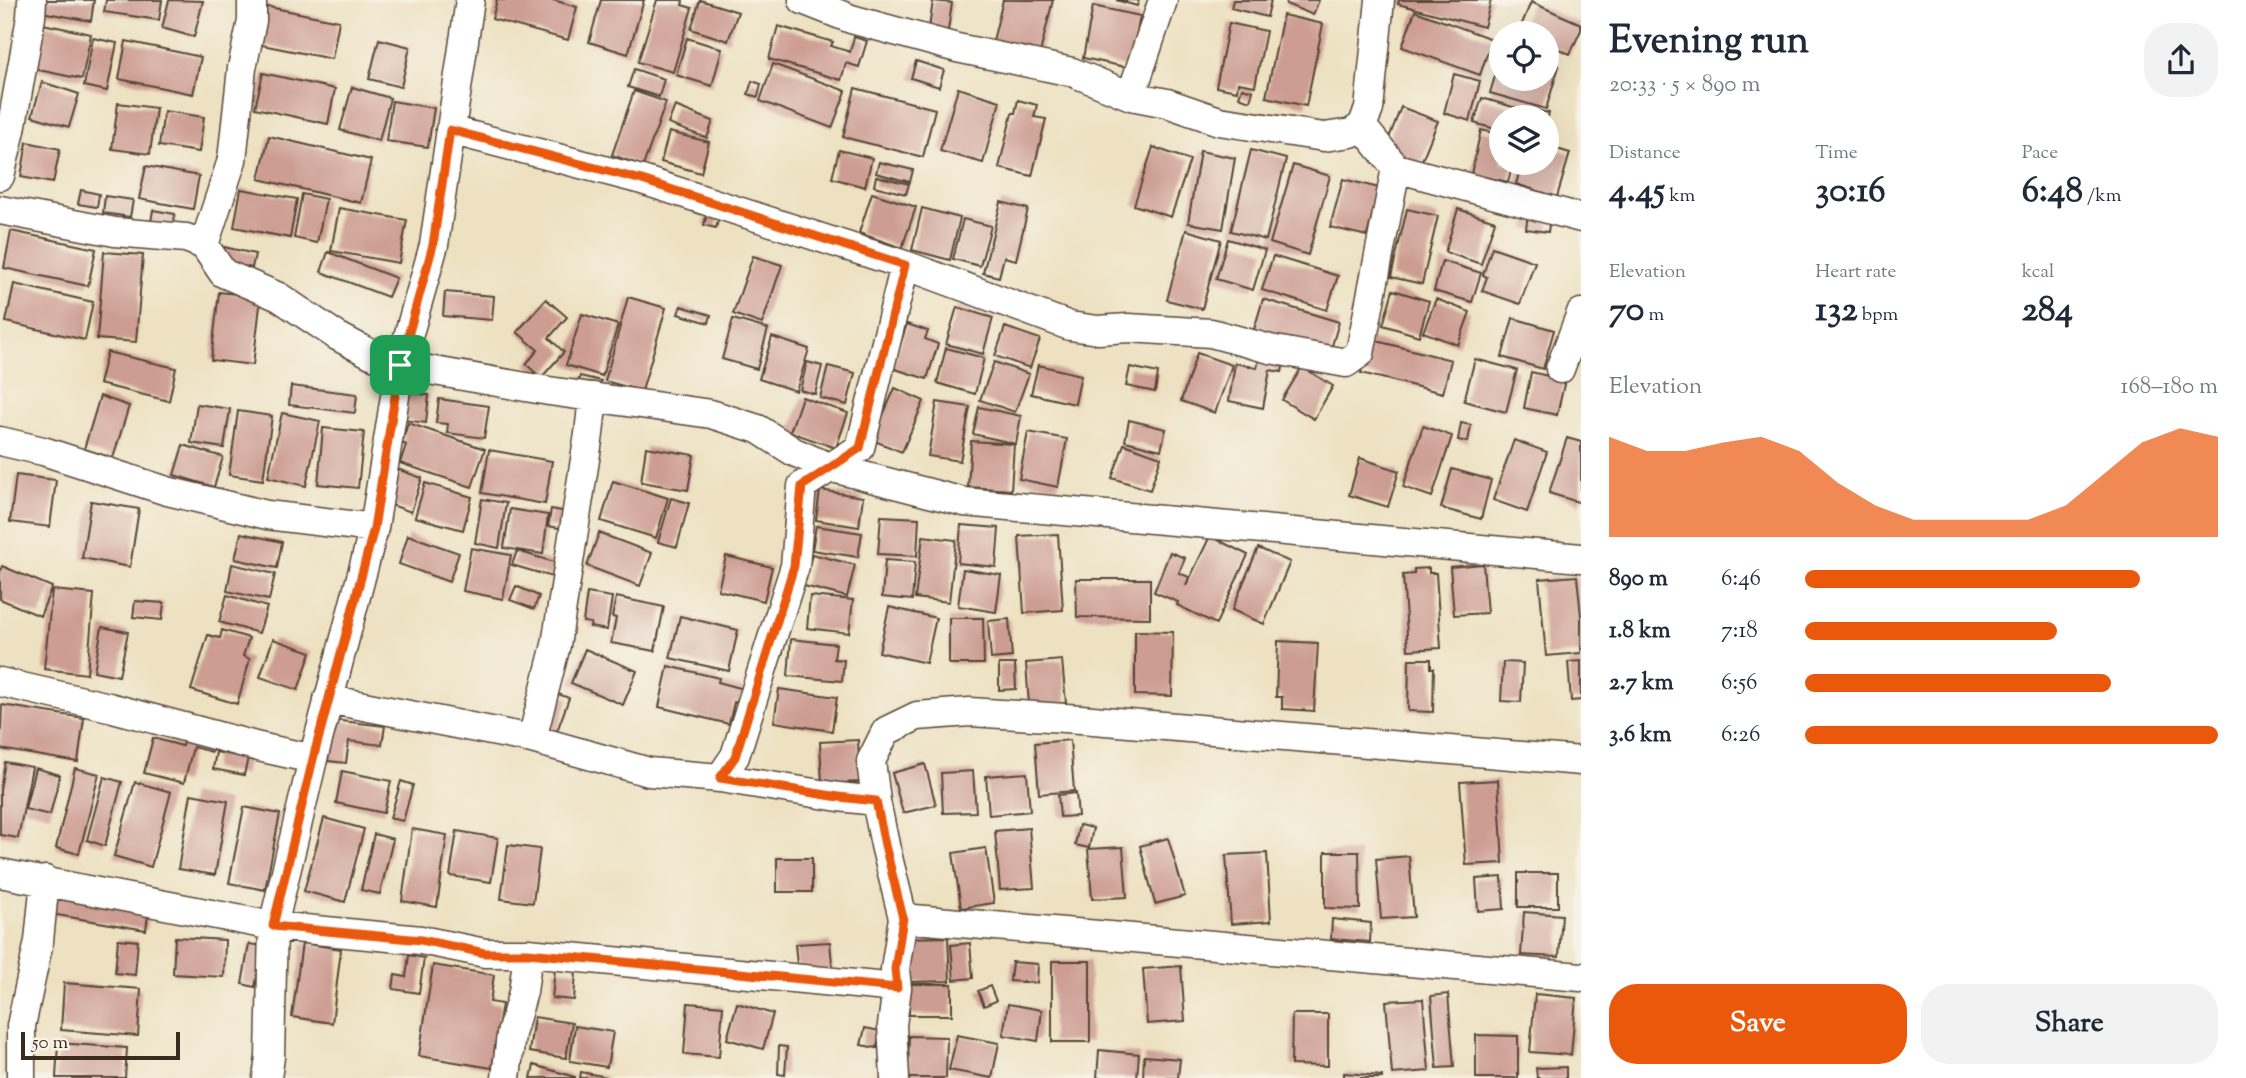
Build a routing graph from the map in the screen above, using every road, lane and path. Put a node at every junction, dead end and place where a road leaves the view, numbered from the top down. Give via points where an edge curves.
1 (32, 0) edge
2 (252, 0) edge
3 (470, 0) edge
4 (803, 0) edge
5 (1163, 0) edge
6 (1380, 0) edge
7 (1130, 96) junction
8 (1362, 126) junction
9 (450, 130) junction
10 (1396, 168) junction
11 (0, 176) edge
12 (0, 210) edge
13 (1581, 218) edge
14 (204, 245) junction
15 (905, 265) junction
16 (1581, 313) edge
17 (400, 365) junction
18 (1560, 369) dead end
19 (593, 397) junction
20 (0, 441) edge
21 (829, 467) junction
22 (374, 528) junction
23 (1581, 558) edge
24 (0, 682) edge
25 (328, 699) junction
26 (532, 738) junction
27 (313, 759) junction
28 (1581, 761) edge
29 (720, 778) junction
30 (876, 801) junction
31 (0, 873) edge
32 (46, 880) junction
33 (903, 918) junction
34 (273, 926) junction
35 (528, 953) junction
36 (1581, 977) edge
37 (897, 988) junction
38 (21, 1078) edge
39 (267, 1078) edge
40 (506, 1078) edge
41 (895, 1078) edge

1 - 11 street
2 - 14 street via 253,21 242,68 232,160
3 - 9 street
4 - 7 street via 851,19 957,48 1072,72
5 - 7 street
6 - 8 street via 1369,109
7 - 8 street via 1219,121 1324,137 1351,133
8 - 10 street
9 - 15 street via 642,180
9 - 17 street via 433,245
10 - 13 street
10 - 15 street via 1360,353 1346,363 1211,333 1070,326
12 - 14 street via 115,232 186,238
14 - 17 street via 223,273 279,297 337,336
15 - 21 street via 860,448
16 - 18 street
17 - 19 street
17 - 22 street
19 - 21 street via 712,414 758,429
19 - 26 street via 556,645
20 - 22 street via 167,491 267,515
21 - 23 street via 964,502
21 - 29 street via 802,486 794,566 735,757
22 - 25 street
24 - 27 street
25 - 26 street
25 - 27 street
26 - 29 street via 649,772
27 - 34 street
28 - 30 street via 970,712 917,716 886,731 871,761
29 - 30 street
30 - 33 street
31 - 32 street
32 - 34 street
32 - 38 street via 21,1026
33 - 36 street
33 - 37 street via 895,969
34 - 35 street via 421,940 485,953
34 - 39 street
35 - 37 street
35 - 40 street
37 - 41 street via 892,1025

